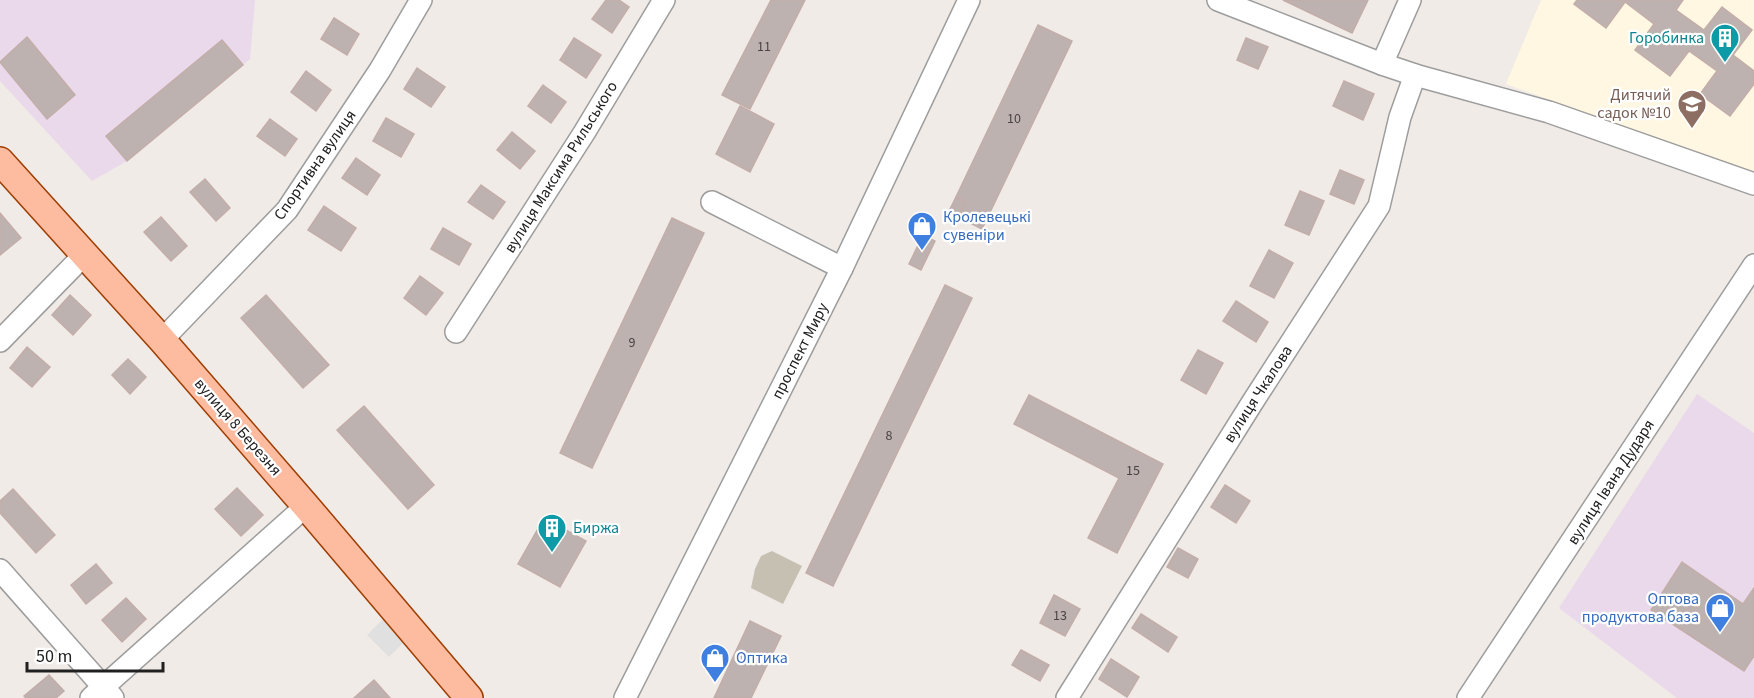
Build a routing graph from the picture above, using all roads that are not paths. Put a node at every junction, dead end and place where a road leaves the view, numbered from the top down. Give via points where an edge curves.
1 (421, 0) edge
2 (664, 0) edge
3 (969, 0) edge
4 (1218, 0) edge
5 (1410, 0) edge
6 (1382, 64) junction
7 (1415, 75) junction
8 (0, 161) edge
9 (1754, 184) edge
10 (712, 202) dead end
11 (84, 255) junction
12 (1754, 265) edge
13 (842, 268) junction
14 (456, 332) dead end
15 (162, 340) junction
16 (0, 341) edge
17 (306, 506) junction
18 (0, 570) edge
19 (102, 694) edge
20 (470, 698) edge
21 (625, 698) edge
22 (1067, 698) edge
23 (1468, 698) edge

1 - 15 street, Спортивна вулиця via 380,70 287,210
2 - 14 street, вулиця Максима Рильського
3 - 13 street, проспект Миру
4 - 6 street
5 - 6 street
6 - 7 street
7 - 9 street via 1549,112
7 - 22 street, вулиця Чкалова via 1400,117 1379,206
8 - 11 main road, вулиця 8 Березня
10 - 13 street
11 - 15 main road, вулиця 8 Березня
11 - 16 street
12 - 23 street, вулиця Івана Дударя
13 - 21 street, проспект Миру
15 - 17 main road, вулиця 8 Березня
17 - 19 street
17 - 20 main road, вулиця 8 Березня
18 - 19 street

